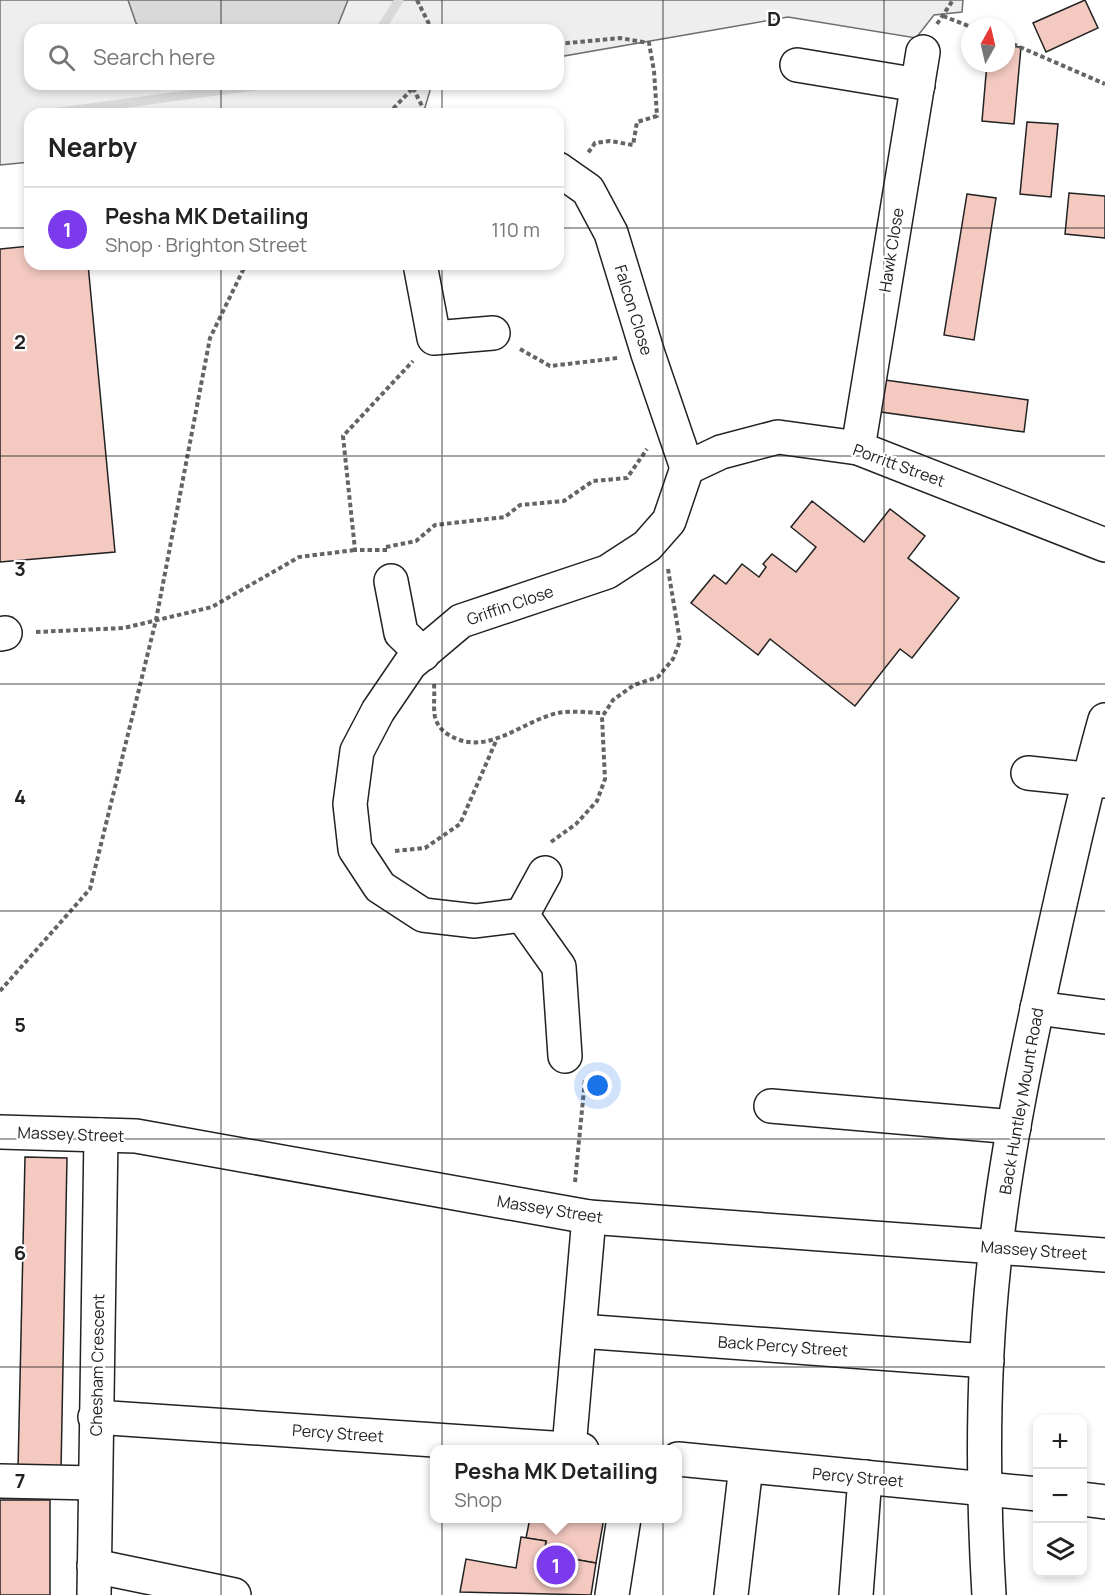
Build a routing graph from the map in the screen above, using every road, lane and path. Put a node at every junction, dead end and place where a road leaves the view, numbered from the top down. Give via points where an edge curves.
1 (417, 0) edge
2 (943, 16) dead end
3 (961, 23) edge
4 (429, 24) edge
5 (564, 43) edge
6 (1015, 45) edge
7 (923, 52) dead end
8 (797, 65) dead end
9 (1105, 84) edge
10 (918, 85) junction
11 (410, 90) edge
12 (413, 90) edge
13 (394, 108) edge
14 (423, 108) edge
15 (565, 173) edge
16 (243, 270) edge
17 (421, 270) edge
18 (493, 333) joint
19 (434, 338) junction
20 (648, 354) junction
21 (673, 427) junction
22 (858, 448) junction
23 (687, 468) junction
24 (653, 539) junction
25 (1105, 545) edge
26 (386, 548) junction
27 (355, 550) junction
28 (391, 580) joint
29 (156, 620) junction
30 (2, 634) edge
31 (423, 654) junction
32 (605, 713) junction
33 (1105, 720) edge
34 (496, 740) junction
35 (1028, 773) dead end
36 (1096, 781) edge
37 (364, 862) junction
38 (545, 873) joint
39 (522, 915) junction
40 (0, 991) edge
41 (1036, 1008) junction
42 (1105, 1017) edge
43 (565, 1056) joint
44 (771, 1106) dead end
45 (1014, 1127) junction
46 (0, 1132) edge
47 (101, 1135) junction
48 (581, 1216) junction
49 (996, 1248) junction
50 (1105, 1255) edge
51 (580, 1331) junction
52 (987, 1361) junction
53 (95, 1417) junction
54 (515, 1445) edge
55 (575, 1445) edge
56 (682, 1459) edge
57 (746, 1466) junction
58 (865, 1477) junction
59 (0, 1481) edge
60 (94, 1484) junction
61 (983, 1489) junction
62 (1033, 1494) edge
63 (1087, 1500) edge
64 (1105, 1502) edge
65 (623, 1523) edge
66 (94, 1581) edge
67 (234, 1595) edge
68 (612, 1595) edge
69 (731, 1595) edge
70 (856, 1595) edge
71 (989, 1595) edge

1 - 4 path
2 - 3 path
5 - 15 path via 620,38 649,43 657,116 637,122 633,145 595,143
6 - 9 path
7 - 10 street, Hawk Close
8 - 10 street
10 - 22 street, Hawk Close
11 - 13 path
12 - 14 path
15 - 20 street, Falcon Close via 588,190 611,233
16 - 29 path via 210,338
17 - 19 street
18 - 19 street
18 - 20 path via 550,366
19 - 27 path via 344,436
20 - 21 street, Falcon Close
21 - 23 street, Falcon Close
21 - 26 path via 658,431 627,478 593,481 564,501 520,505 505,517 435,525 416,541
22 - 23 street, Porritt Street via 778,436 721,452
22 - 25 street, Porritt Street
23 - 24 street, Griffin Close via 669,521
24 - 31 street, Griffin Close via 608,572 461,621
24 - 32 path via 668,557 681,641 658,677 633,685 613,700
26 - 27 path
26 - 28 path
27 - 29 path via 299,557 212,606
28 - 31 street via 402,633
29 - 30 path via 124,628
29 - 40 path via 90,889
31 - 34 path via 434,672 435,717 441,730 456,739 476,743
31 - 37 street, Griffin Close via 410,664 378,711 357,751 350,804 355,849
32 - 34 path via 560,713
32 - 38 path via 605,779 597,801 576,824 543,848 534,862
33 - 36 street, Back Huntley Mount Road
34 - 37 path via 460,824 425,848 382,852
35 - 36 street
36 - 41 street, Back Huntley Mount Road
37 - 39 street, Griffin Close via 380,887 423,915 476,921
38 - 39 street
39 - 43 street via 559,967
41 - 42 street
41 - 45 street, Back Huntley Mount Road
43 - 48 path via 585,1079
44 - 45 street
45 - 49 street, Back Huntley Mount Road
46 - 47 street, Massey Street
47 - 48 street, Massey Street via 136,1136
47 - 53 street, Chesham Crescent
48 - 49 street, Massey Street
48 - 51 street
49 - 50 street, Massey Street
49 - 52 street, Back Huntley Mount Road
51 - 52 street, Back Percy Street
51 - 55 street
52 - 61 street, Back Huntley Mount Road
53 - 54 street, Percy Street
53 - 60 street, Chesham Crescent
56 - 57 street, Percy Street
57 - 58 street, Percy Street
57 - 69 street
58 - 61 street, Percy Street
58 - 70 street
59 - 60 street
60 - 66 street, Chesham Crescent
61 - 62 street, Percy Street
61 - 71 street, Back Huntley Mount Road
63 - 64 street
65 - 68 street
66 - 67 street

